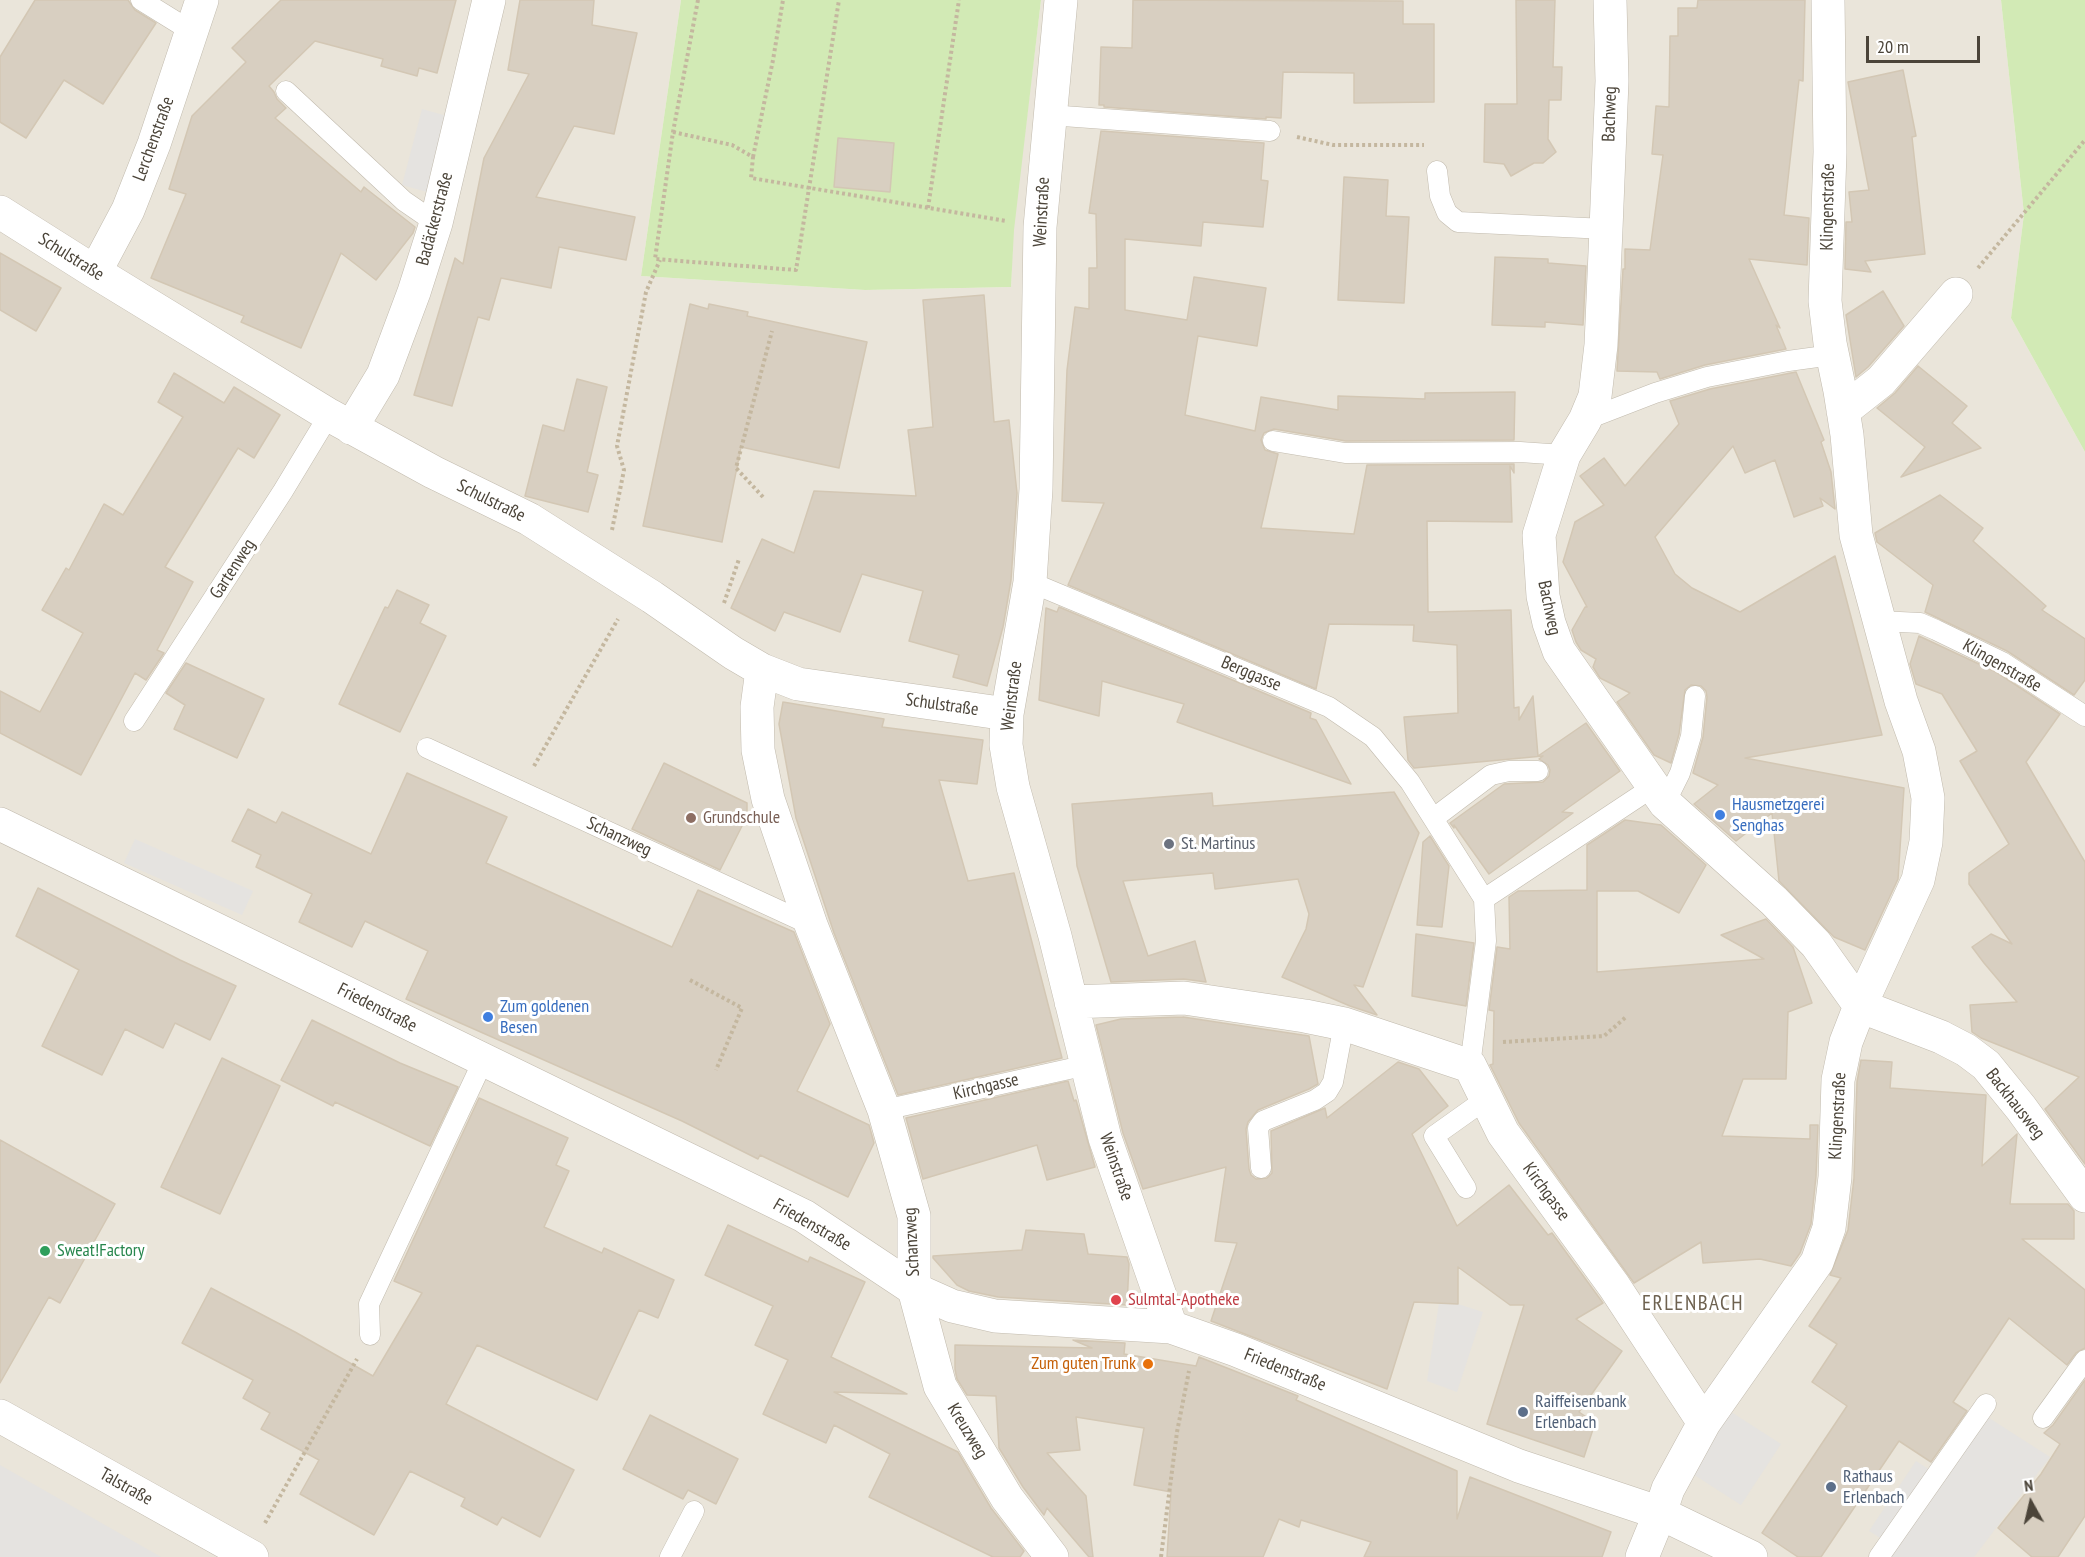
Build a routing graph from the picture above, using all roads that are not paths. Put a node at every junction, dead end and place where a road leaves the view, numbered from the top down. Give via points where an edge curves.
1 (141, 0) edge
2 (202, 0) edge
3 (489, 0) edge
4 (1060, 0) edge
5 (1610, 0) edge
6 (1828, 0) edge
7 (191, 31) junction
8 (286, 91) dead end
9 (1049, 115) junction
10 (1270, 131) road end
11 (1437, 171) road end
12 (0, 212) edge
13 (436, 223) junction
14 (1606, 229) junction
15 (95, 272) junction
16 (1956, 294) road end
17 (1832, 355) junction
18 (1843, 411) junction
19 (1584, 420) junction
20 (340, 422) junction
21 (1273, 441) dead end
22 (1564, 455) junction
23 (1030, 582) junction
24 (1879, 621) junction
25 (762, 670) junction
26 (1695, 696) dead end
27 (1007, 714) junction
28 (2085, 716) edge
29 (134, 721) dead end
30 (427, 748) dead end
31 (1538, 771) dead end
32 (1659, 795) junction
33 (1434, 818) junction
34 (0, 824) edge
35 (1484, 899) junction
36 (811, 925) junction
37 (1071, 1002) junction
38 (1860, 1006) junction
39 (1344, 1024) junction
40 (1471, 1056) junction
41 (483, 1061) junction
42 (1088, 1065) junction
43 (1486, 1099) junction
44 (884, 1110) junction
45 (1261, 1168) dead end
46 (1466, 1188) dead end
47 (2085, 1196) edge
48 (914, 1289) junction
49 (1184, 1331) junction
50 (370, 1335) road end
51 (2085, 1360) edge
52 (1986, 1404) dead end
53 (0, 1416) edge
54 (2043, 1418) dead end
55 (1704, 1423) junction
56 (694, 1511) dead end
57 (1660, 1513) junction
58 (250, 1556) edge
59 (670, 1557) edge
60 (1052, 1557) edge
61 (1642, 1557) edge
62 (1751, 1557) edge
63 (1879, 1557) edge

1 - 7 lane
2 - 7 street, Lerchenstraße
3 - 13 street, Badäckerstraße
4 - 9 street, Weinstraße
5 - 14 street, Bachweg via 1612,81
6 - 17 street, Klingenstraße via 1830,152 1825,301
7 - 15 street, Lerchenstraße via 128,210
8 - 13 lane via 404,201
9 - 10 lane
9 - 23 street, Weinstraße via 1040,226 1036,489
11 - 14 lane via 1447,213 1458,222
12 - 15 street, Schulstraße
13 - 20 street, Badäckerstraße via 383,375
14 - 19 street, Bachweg via 1601,345 1594,396
15 - 20 street, Schulstraße
16 - 18 street via 1881,381
17 - 18 street, Klingenstraße
17 - 19 lane via 1707,377
18 - 24 street, Klingenstraße via 1856,536
19 - 22 street, Bachweg
20 - 25 street, Schulstraße via 529,519
20 - 29 lane, Gartenweg via 277,501
21 - 22 lane via 1345,453
22 - 32 street, Bachweg via 1539,535 1549,622 1559,651
23 - 27 street, Weinstraße
23 - 33 lane, Berggasse via 1329,708 1373,737
24 - 28 lane, Klingenstraße via 1920,623 1936,630 2002,662
24 - 38 street, Klingenstraße via 1900,701 1919,751 1928,798 1926,842 1918,880
25 - 27 street, Schulstraße via 798,684
25 - 36 street, Schanzweg via 757,706 758,750 768,799
26 - 32 lane via 1691,736 1680,773
27 - 37 street, Weinstraße via 1006,745 1013,787
30 - 36 lane, Schanzweg
31 - 33 lane via 1491,775
32 - 35 lane
32 - 38 street, Bachweg via 1816,944
33 - 35 lane, Berggasse
34 - 41 street, Friedenstraße
35 - 40 lane, Berggasse via 1486,941
36 - 44 street, Schanzweg
37 - 39 street via 1185,998
37 - 42 street, Weinstraße
38 - 47 street, Backhausweg via 1941,1037 1986,1065
38 - 55 street, Klingenstraße via 1846,1042 1838,1080 1830,1228 1817,1262
39 - 40 street
39 - 45 lane via 1333,1082 1327,1092 1263,1121 1258,1128
40 - 43 street, Kirchgasse
41 - 48 street, Friedenstraße via 804,1216
41 - 50 lane via 369,1304
42 - 44 lane, Kirchgasse
42 - 49 street, Weinstraße via 1105,1138
43 - 46 lane via 1434,1136
43 - 55 street, Kirchgasse via 1503,1133 1614,1286
44 - 48 street, Schanzweg via 914,1216
48 - 49 street, Friedenstraße via 952,1306 995,1316
48 - 60 street, Kreuzweg via 940,1386 1007,1498
49 - 57 street, Friedenstraße via 1519,1466
51 - 54 lane
52 - 63 lane
53 - 58 street, Talstraße
55 - 57 street, Klingenstraße via 1668,1489
56 - 59 lane
57 - 61 street, Klingenstraße
57 - 62 street, Friedenstraße

